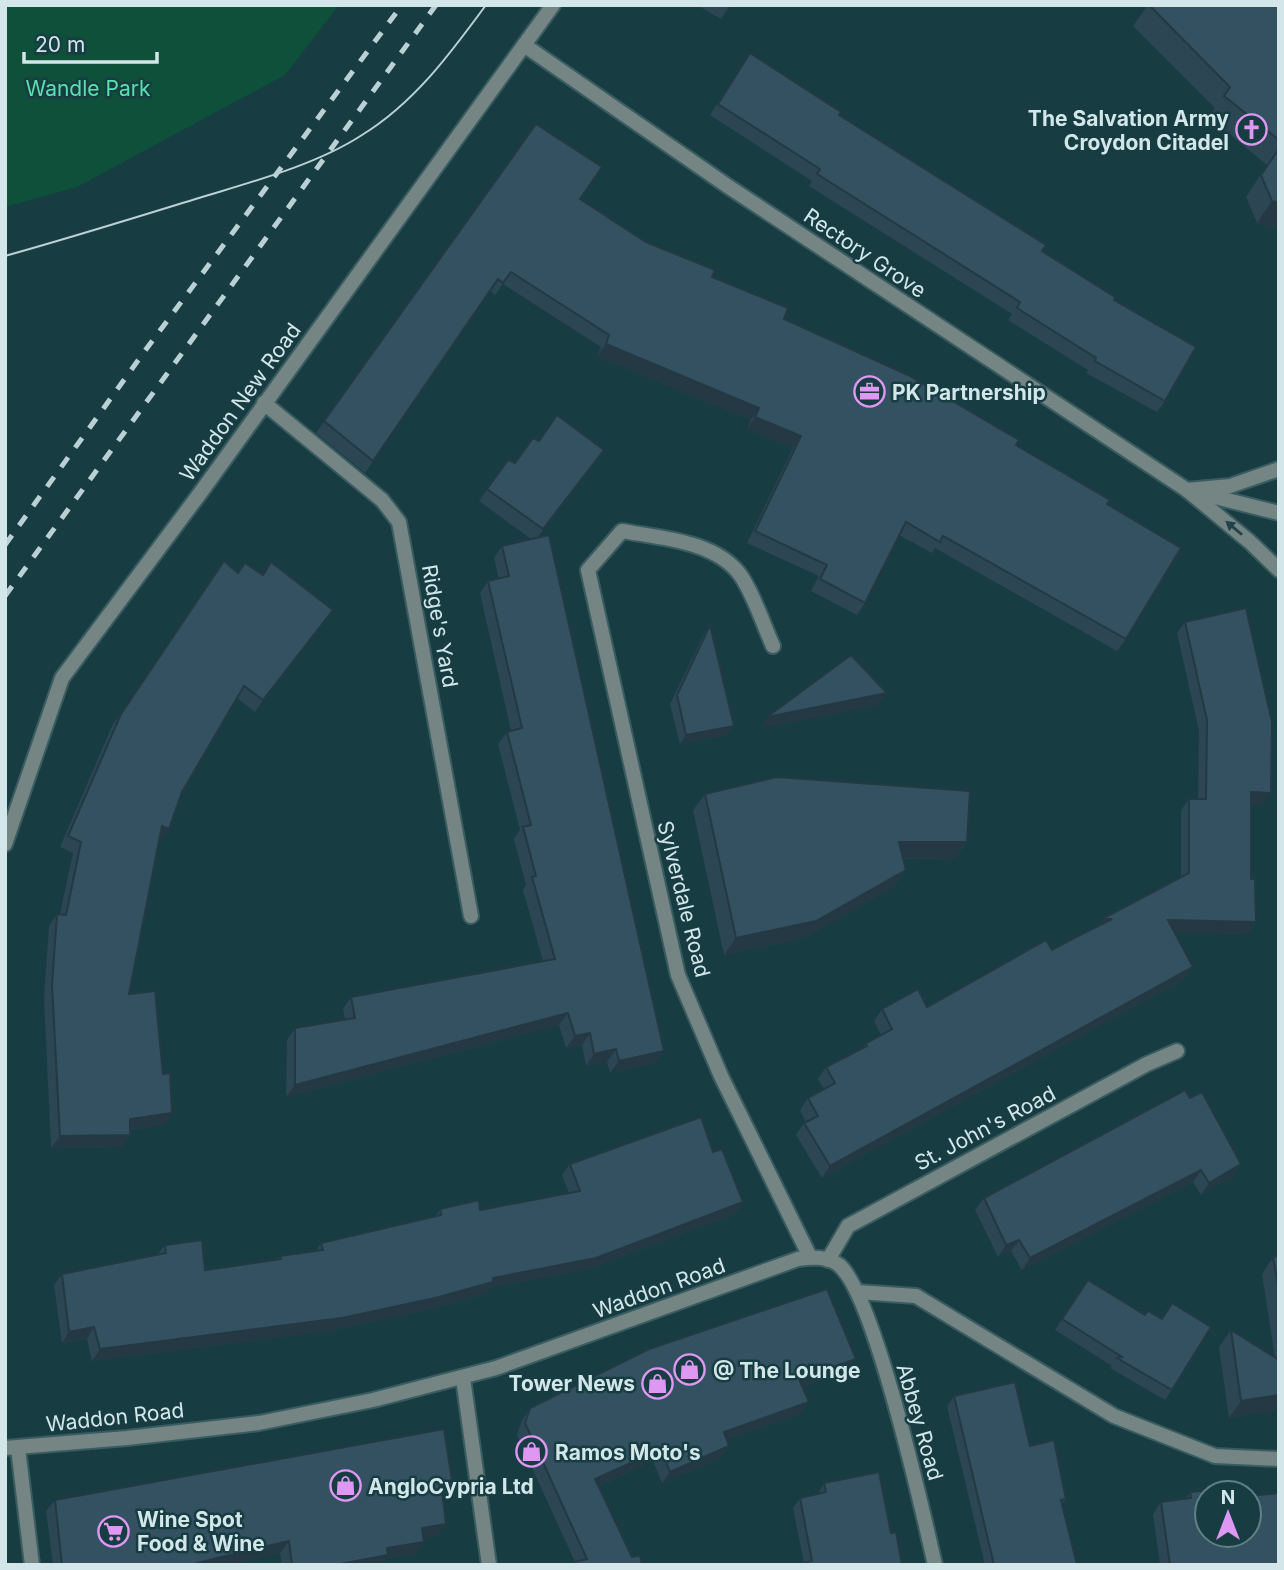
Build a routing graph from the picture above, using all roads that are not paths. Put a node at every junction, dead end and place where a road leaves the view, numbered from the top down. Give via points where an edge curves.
1 (553, 5) edge
2 (524, 45) junction
3 (264, 403) junction
4 (1279, 469) edge
5 (1187, 490) junction
6 (1279, 513) edge
7 (1279, 570) edge
8 (772, 646) dead end
9 (5, 844) edge
10 (471, 916) dead end
11 (1177, 1051) dead end
12 (810, 1257) junction
13 (828, 1259) junction
14 (857, 1292) junction
15 (463, 1378) junction
16 (12, 1448) edge
17 (1279, 1458) edge
18 (32, 1565) edge
19 (489, 1565) edge
20 (936, 1565) edge

1 - 2 street, Waddon New Road
2 - 3 street, Waddon New Road
2 - 5 street, Rectory Grove via 729,187
3 - 9 street, Waddon New Road via 62,678
3 - 10 street, Ridge's Yard via 382,500 400,522
4 - 5 street via 1230,486
5 - 6 street, Rectory Grove
7 -> 5 street, Rectory Grove
8 - 12 street, Sylverdale Road via 740,575 710,551 622,531 588,570 678,975 721,1076
11 - 13 street, St. John's Road via 848,1226
12 - 13 street, Waddon Road
12 - 15 street, Waddon Road
13 - 14 street via 839,1265
14 - 17 street via 916,1296 1126,1421 1215,1456
14 - 20 street, Abbey Road via 895,1407
15 - 16 street, Waddon Road via 259,1423
15 - 19 street
16 - 18 street

